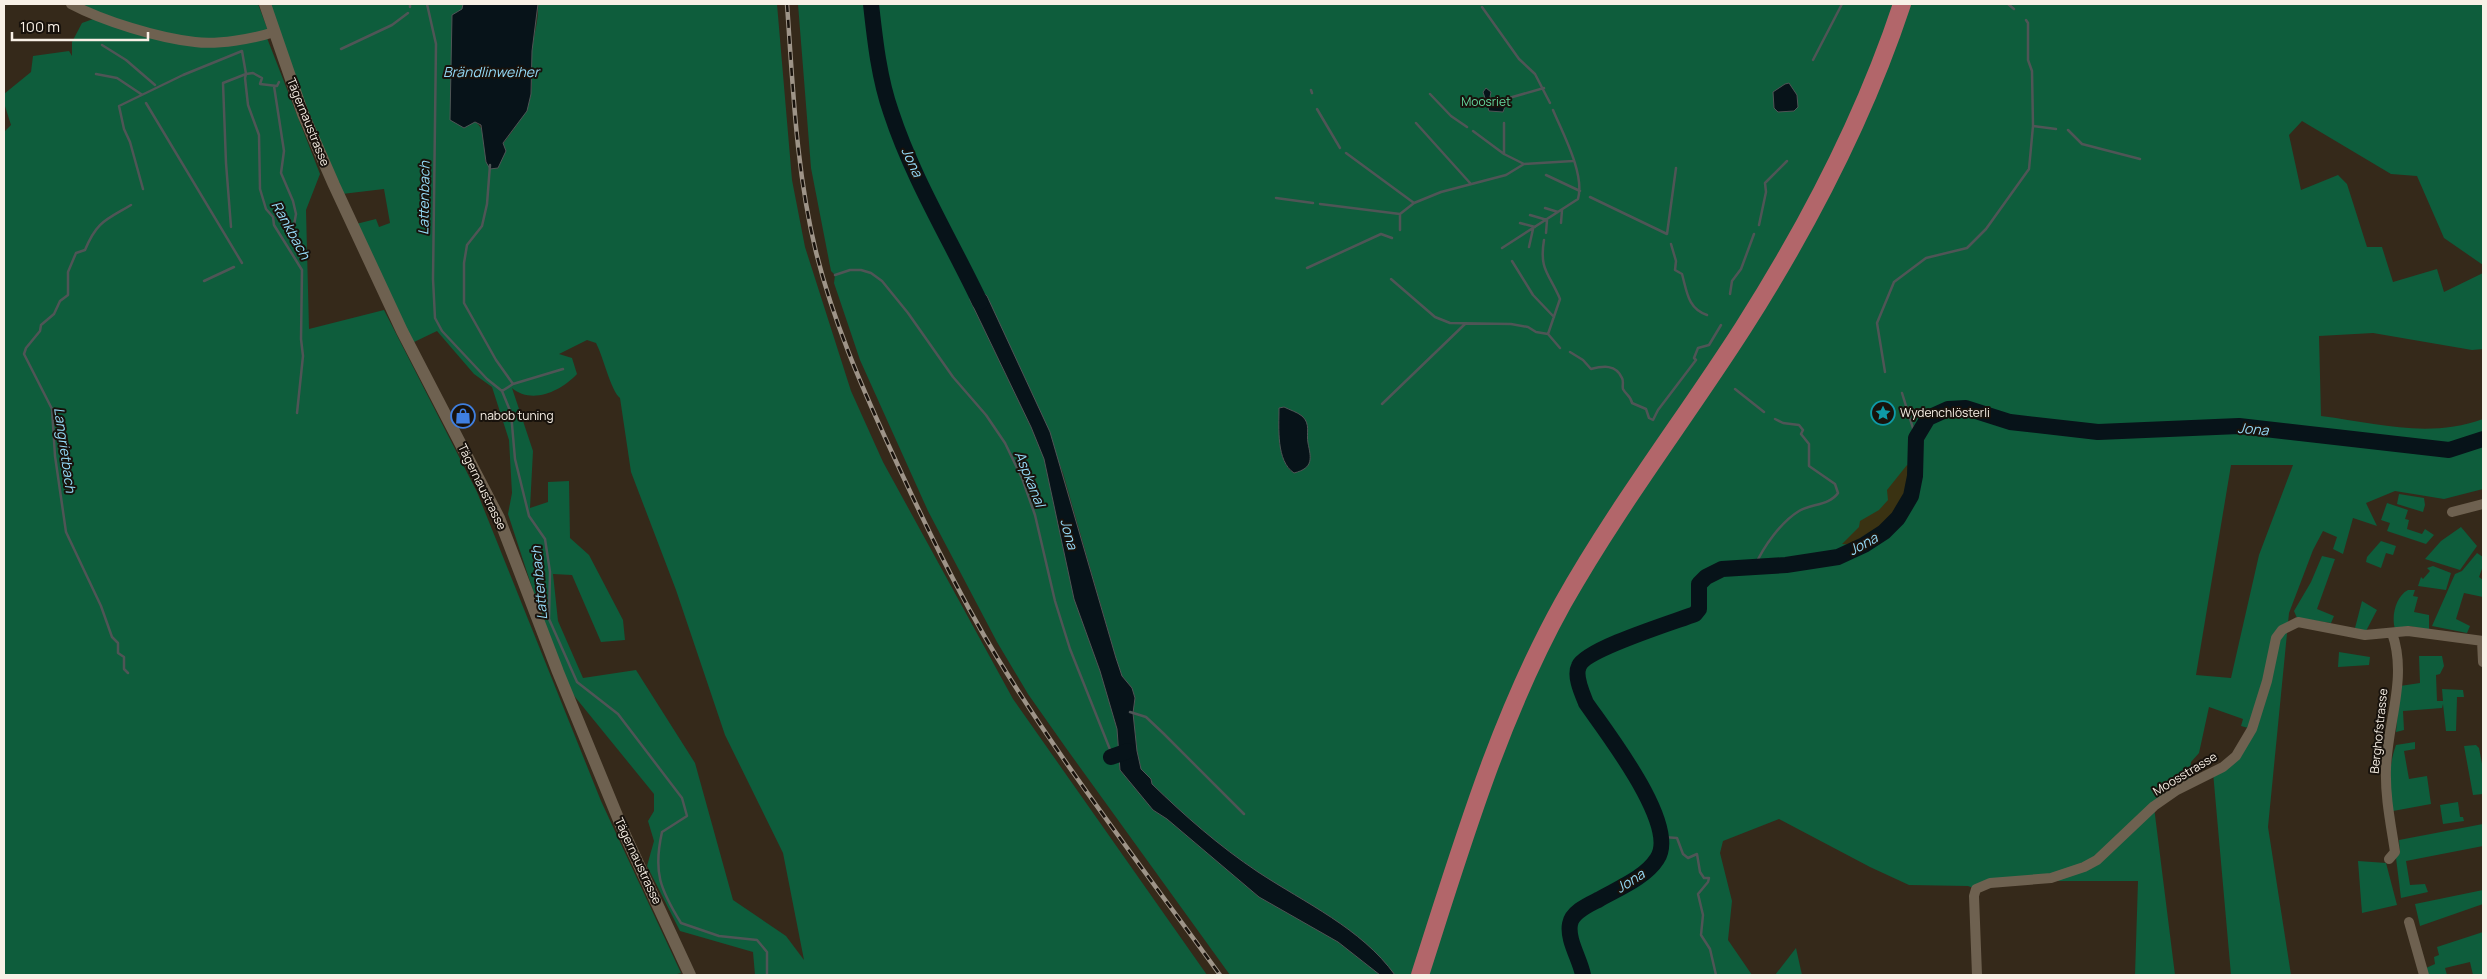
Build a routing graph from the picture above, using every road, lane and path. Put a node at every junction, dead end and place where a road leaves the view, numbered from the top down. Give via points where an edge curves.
1 (71, 4) edge
2 (265, 4) edge
3 (1902, 4) edge
4 (274, 32) junction
5 (2483, 504) edge
6 (2452, 512) dead end
7 (2392, 632) junction
8 (2483, 641) edge
9 (2483, 662) edge
10 (2389, 859) dead end
11 (2409, 922) dead end
12 (690, 975) edge
13 (1420, 975) edge
14 (1977, 975) edge
15 (2424, 975) edge

1 - 4 street via 156,34 196,43
2 - 4 street, Tägernaustrasse
3 - 13 highway via 1858,118 1793,246 1742,329 1600,541 1529,669 1500,734
4 - 12 street, Tägernaustrasse via 303,114 334,186 402,331 498,518 625,835
5 - 6 street
7 - 8 street, Moosstrasse via 2408,630
7 - 10 street, Berghofstrasse via 2396,643 2398,677 2386,768 2387,805 2395,852
7 - 14 street, Moosstrasse via 2365,634 2298,622 2282,630 2276,638 2254,722 2236,756 2154,806 2097,860 2084,867 2052,878 1990,883 1976,889
8 - 9 street
11 - 15 street

